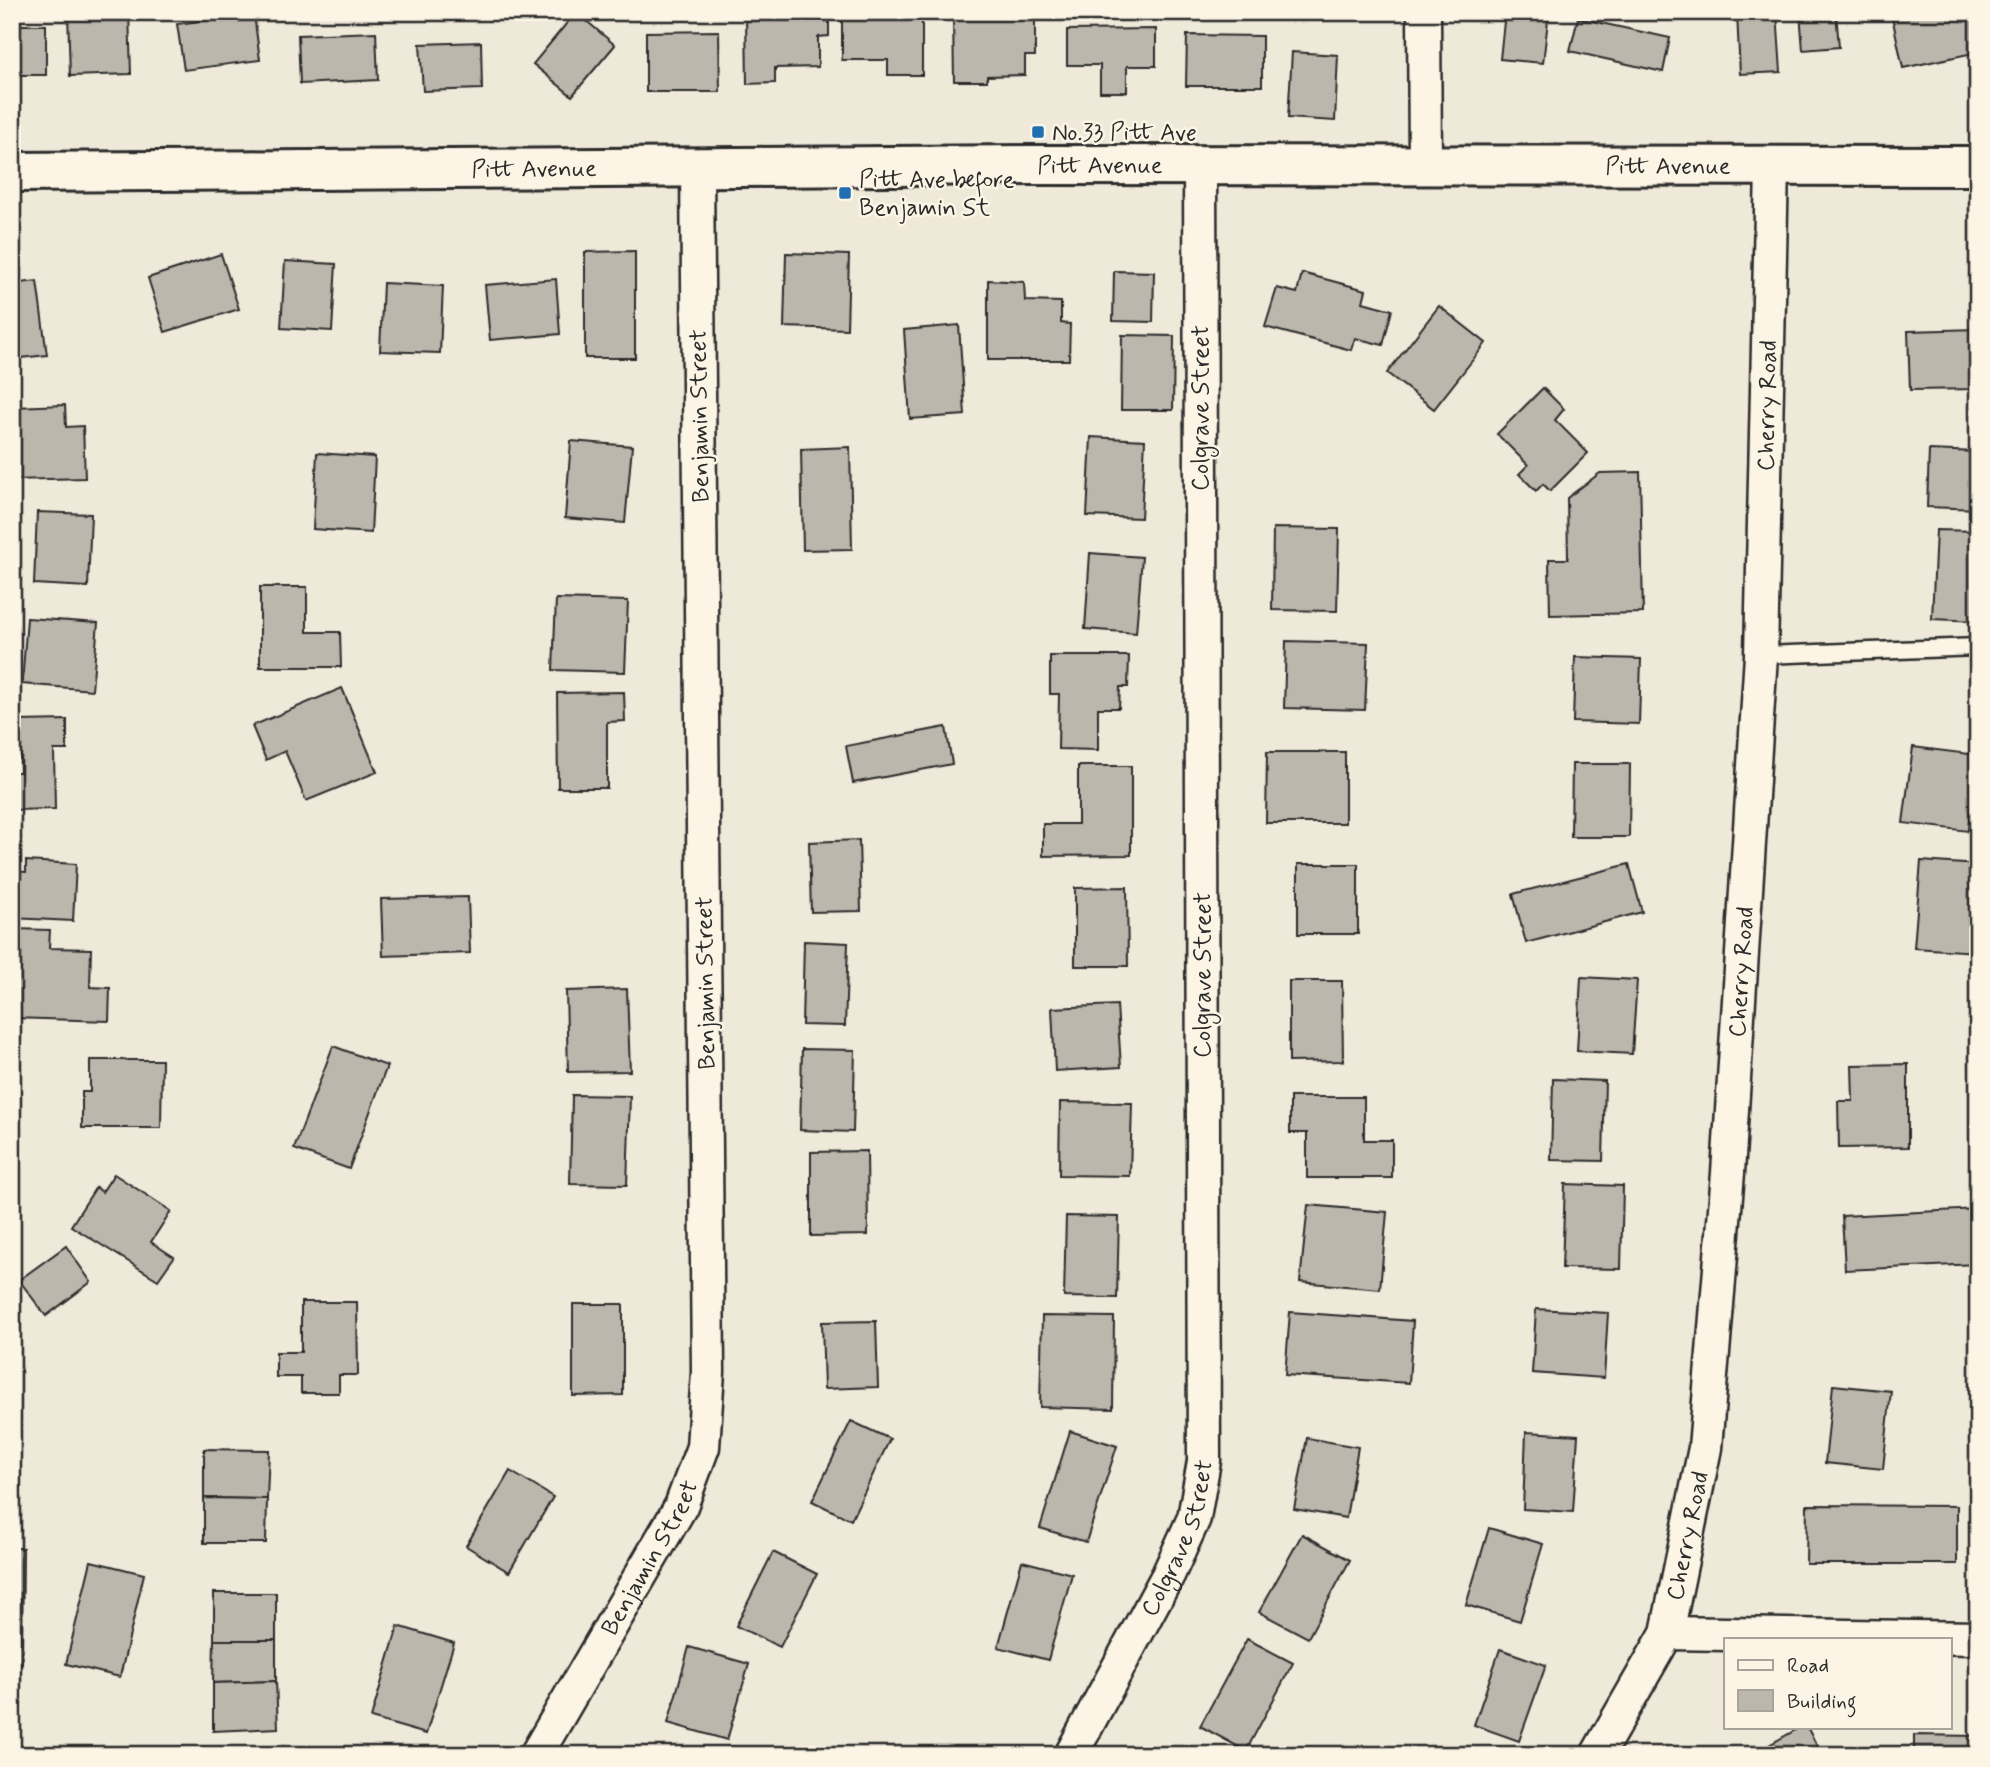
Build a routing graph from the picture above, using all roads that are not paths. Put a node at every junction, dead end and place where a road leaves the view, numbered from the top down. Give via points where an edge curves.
1 (1424, 12) edge
2 (1425, 164) junction
3 (1200, 165) junction
4 (1978, 166) edge
5 (1772, 167) junction
6 (697, 169) junction
7 (12, 172) edge
8 (1978, 647) edge
9 (1761, 655) junction
10 (1667, 1633) junction
11 (1926, 1638) edge
12 (1952, 1638) edge
13 (1978, 1639) edge
14 (536, 1755) edge
15 (1071, 1755) edge
16 (1597, 1755) edge

1 - 2 street
2 - 3 street, Pitt Avenue
2 - 5 street, Pitt Avenue
3 - 6 street, Pitt Avenue
3 - 15 street, Colgrave Street via 1204,1461 1194,1518
4 - 5 street, Pitt Avenue
5 - 9 street, Cherry Road
6 - 7 street, Pitt Avenue
6 - 14 street, Benjamin Street via 708,1359 703,1447 681,1506
8 - 9 lane
9 - 10 street, Cherry Road via 1728,1173 1705,1448
10 - 11 street
10 - 16 street, Cherry Road
12 - 13 street

